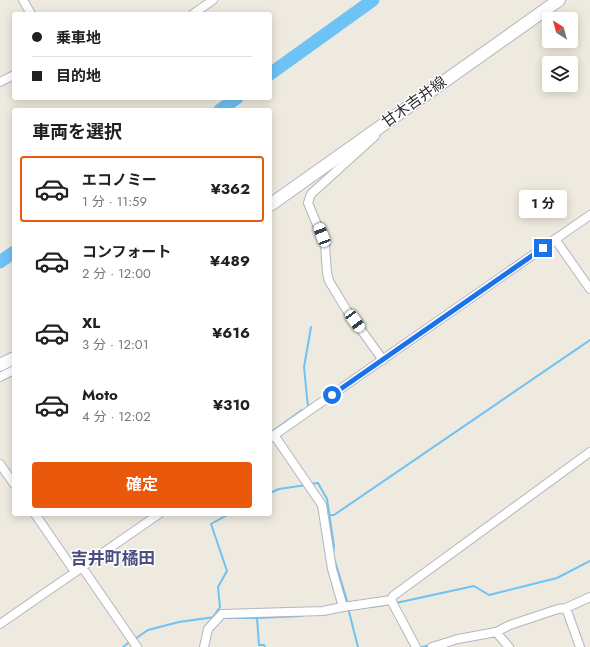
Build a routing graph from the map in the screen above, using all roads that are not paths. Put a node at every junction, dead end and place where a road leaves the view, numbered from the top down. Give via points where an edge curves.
1 (23, 0) edge
2 (213, 0) edge
3 (558, 0) edge
4 (30, 12) edge
5 (196, 12) edge
6 (12, 76) edge
7 (0, 82) edge
8 (382, 125) junction
9 (272, 204) edge
10 (590, 215) edge
11 (555, 239) junction
12 (590, 289) edge
13 (12, 359) edge
14 (383, 360) junction
15 (0, 365) edge
16 (12, 371) edge
17 (0, 377) edge
18 (272, 437) edge
19 (590, 452) edge
20 (0, 464) edge
21 (12, 481) edge
22 (36, 516) edge
23 (156, 516) edge
24 (82, 567) junction
25 (75, 572) junction
26 (590, 597) edge
27 (392, 603) junction
28 (347, 606) junction
29 (566, 608) junction
30 (0, 624) edge
31 (496, 632) junction
32 (134, 643) edge
33 (204, 647) edge
34 (416, 647) edge
35 (432, 647) edge
36 (509, 647) edge
37 (580, 647) edge

1 - 4 street
2 - 5 street
3 - 8 main road, 甘木吉井線
6 - 7 street
8 - 9 main road, 甘木吉井線
8 - 14 street via 382,130 311,194 308,203 325,244 329,281
10 - 11 street
11 - 12 street
11 - 14 street
13 - 15 main road
14 - 18 street
16 - 17 street
18 - 28 street via 322,505 332,569
19 - 27 street via 399,591 393,596
20 - 21 street
22 - 25 street
23 - 24 street
24 - 25 street
24 - 32 street
25 - 30 street
26 - 29 street
27 - 28 street
27 - 34 street
28 - 33 street via 323,611 222,614 208,629
29 - 31 street via 510,625
29 - 37 street
31 - 35 street
31 - 36 street

